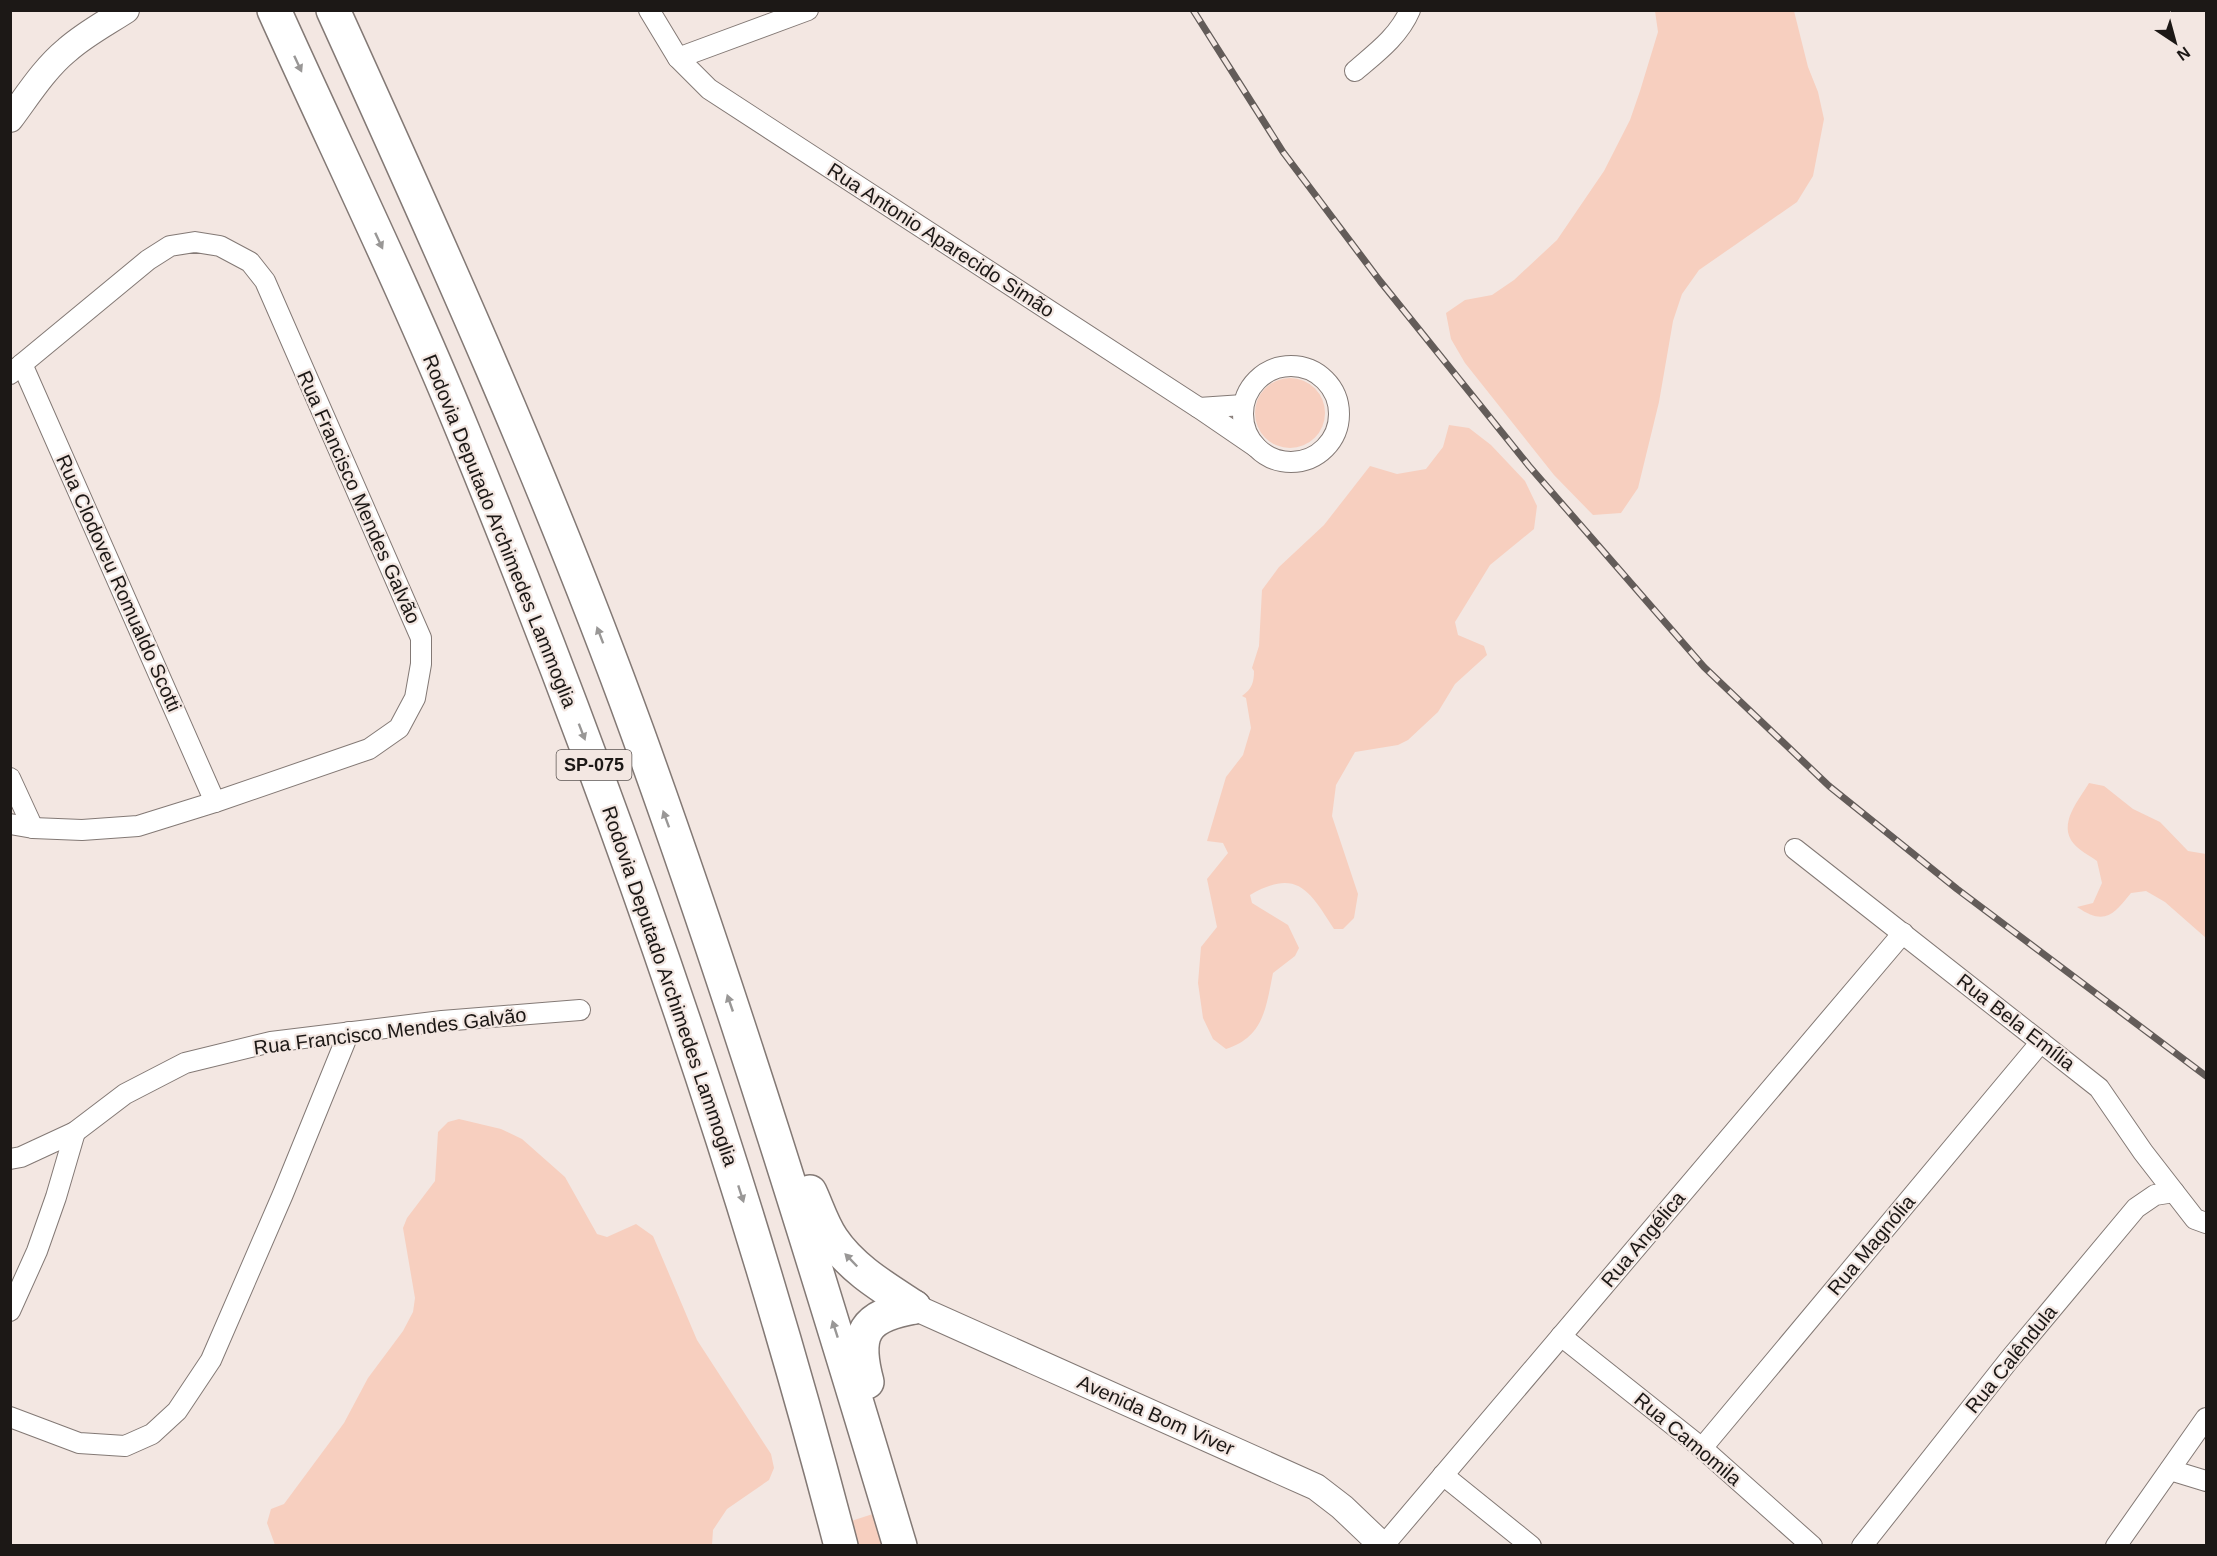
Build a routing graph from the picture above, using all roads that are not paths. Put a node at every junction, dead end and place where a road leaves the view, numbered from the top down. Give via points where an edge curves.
1 (126, 10) edge
2 (274, 10) edge
3 (333, 10) edge
4 (649, 10) edge
5 (808, 10) edge
6 (1410, 10) edge
7 (678, 58) junction
8 (1355, 71) dead end
9 (10, 119) edge
10 (16, 369) edge
11 (1243, 405) junction
12 (1199, 408) junction
13 (1256, 447) junction
14 (10, 778) edge
15 (215, 802) junction
16 (10, 824) edge
17 (33, 828) junction
18 (1795, 849) dead end
19 (1903, 933) junction
20 (580, 1010) dead end
21 (349, 1032) junction
22 (740, 1035) junction
23 (2041, 1042) junction
24 (75, 1132) junction
25 (10, 1159) edge
26 (2174, 1192) junction
27 (2206, 1223) edge
28 (914, 1307) junction
29 (10, 1311) edge
30 (1561, 1336) junction
31 (10, 1416) edge
32 (2206, 1418) edge
33 (1702, 1448) junction
34 (2170, 1470) junction
35 (1443, 1475) junction
36 (2206, 1481) edge
37 (841, 1545) edge
38 (901, 1545) edge
39 (1383, 1545) edge
40 (1531, 1545) edge
41 (1812, 1545) edge
42 (1862, 1545) edge
43 (2116, 1545) edge

1 - 9 street via 66,50
2 -> 37 highway, Rodovia Deputado Archimedes Lammoglia / SP-075 via 462,430 584,737 745,1206
22 -> 3 highway, SP-075 via 637,732 560,533 442,250
4 - 7 street, Rua Antonio Aparecido Simão
5 - 7 street
6 - 8 street via 1405,23
7 - 12 street, Rua Antonio Aparecido Simão via 708,89
10 - 15 street, Rua Clodoveu Romualdo Scotti
10 - 15 street, Rua Francisco Mendes Galvão via 170,246 195,242 220,246 250,262 265,281 421,638 421,664 416,698 399,728 369,749
11 - 12 street
11 - 13 street via 1242,420
11 - 13 street, Rua Antonio Aparecido Simão via 1249,389 1260,377 1274,368 1290,365 1321,375 1332,387 1338,403 1334,435 1313,457 1283,462
12 - 13 street, Rua Antonio Aparecido Simão
14 - 17 street
15 - 17 street, Rua Francisco Mendes Galvão via 138,826
16 - 17 street, Rua Francisco Mendes Galvão
18 - 19 street, Rua Bela Emília
19 - 23 street, Rua Bela Emília
19 - 30 street, Rua Angélica
20 - 21 street, Rua Francisco Mendes Galvão
21 - 24 street, Rua Francisco Mendes Galvão via 271,1042 185,1063 125,1094
21 - 31 street via 211,1360 177,1410 152,1434 125,1446 79,1443
28 -> 22 highway via 876,1283 832,1240 772,1098
38 -> 22 highway, SP-075
23 - 26 street, Rua Bela Emília via 2099,1088
23 - 33 street, Rua Magnólia
24 - 25 street, Rua Francisco Mendes Galvão
24 - 29 street via 37,1251
26 - 27 street, Rua Bela Emília via 2195,1219
26 - 42 street, Rua Calêndula via 2155,1195 2136,1208 2008,1360
28 - 38 highway via 887,1313 872,1323 862,1338 861,1352 898,1505
28 - 39 street, Avenida Bom Viver via 1316,1487
30 - 33 street, Rua Camomila
30 - 35 street, Rua Angélica
32 - 34 street
33 - 41 street, Rua Camomila
34 - 36 street
34 - 43 street
35 - 39 street, Rua Angélica
35 - 40 street

